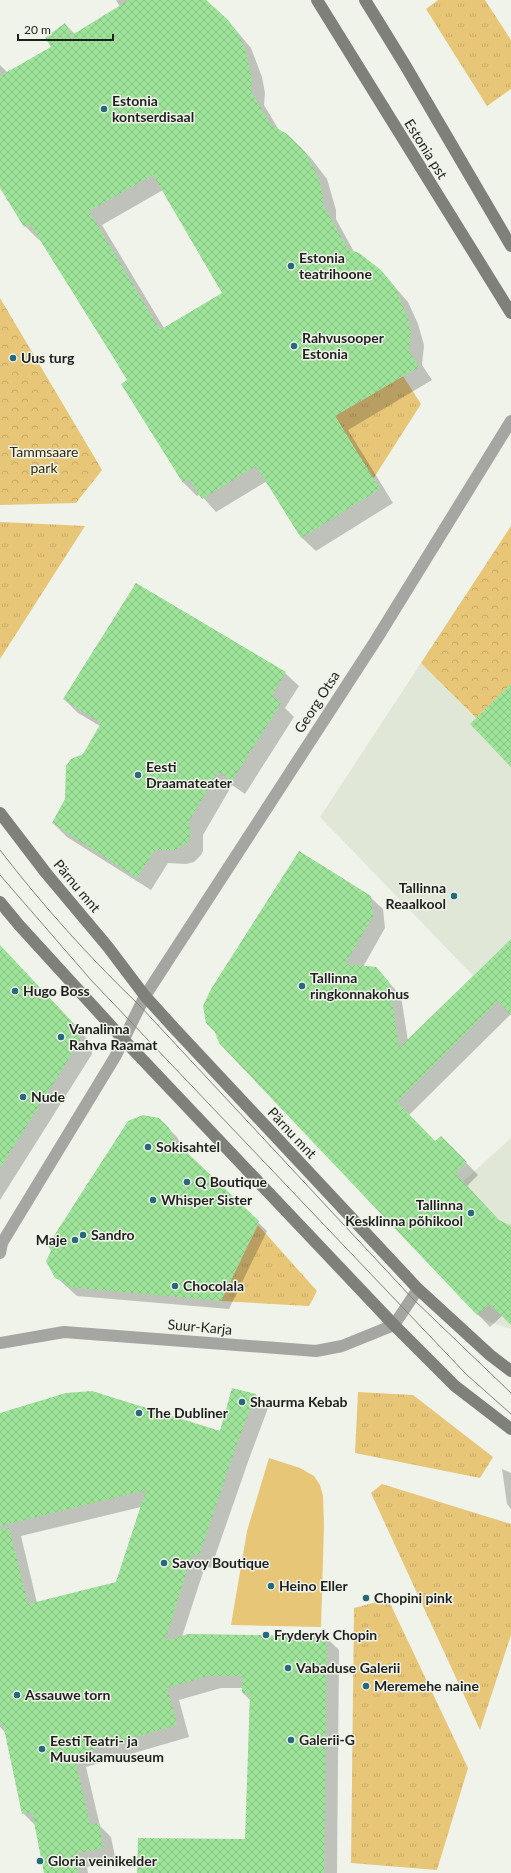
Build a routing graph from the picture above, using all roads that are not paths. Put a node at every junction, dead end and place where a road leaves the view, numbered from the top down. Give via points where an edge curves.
1 (317, 0) edge
2 (365, 0) edge
3 (511, 246) edge
4 (511, 313) edge
5 (511, 421) edge
6 (0, 813) edge
7 (0, 902) edge
8 (145, 996) junction
9 (123, 1039) junction
10 (0, 1253) edge
11 (418, 1288) junction
12 (394, 1325) junction
13 (0, 1343) edge
14 (511, 1371) edge
15 (511, 1429) edge

1 - 4 main road, Estonia pst
2 - 3 main road, Estonia pst
5 - 8 street, Georg Otsa via 376,640
6 - 8 main road, Pärnu mnt
7 - 9 main road
8 - 9 street
8 - 11 main road, Pärnu mnt
9 - 10 street via 115,1057 2,1243
9 - 12 main road
11 - 12 street
11 - 14 main road, Pärnu mnt via 490,1355
12 - 13 street, Suur-Karja via 342,1346 316,1351 64,1332
12 - 15 main road via 455,1386

